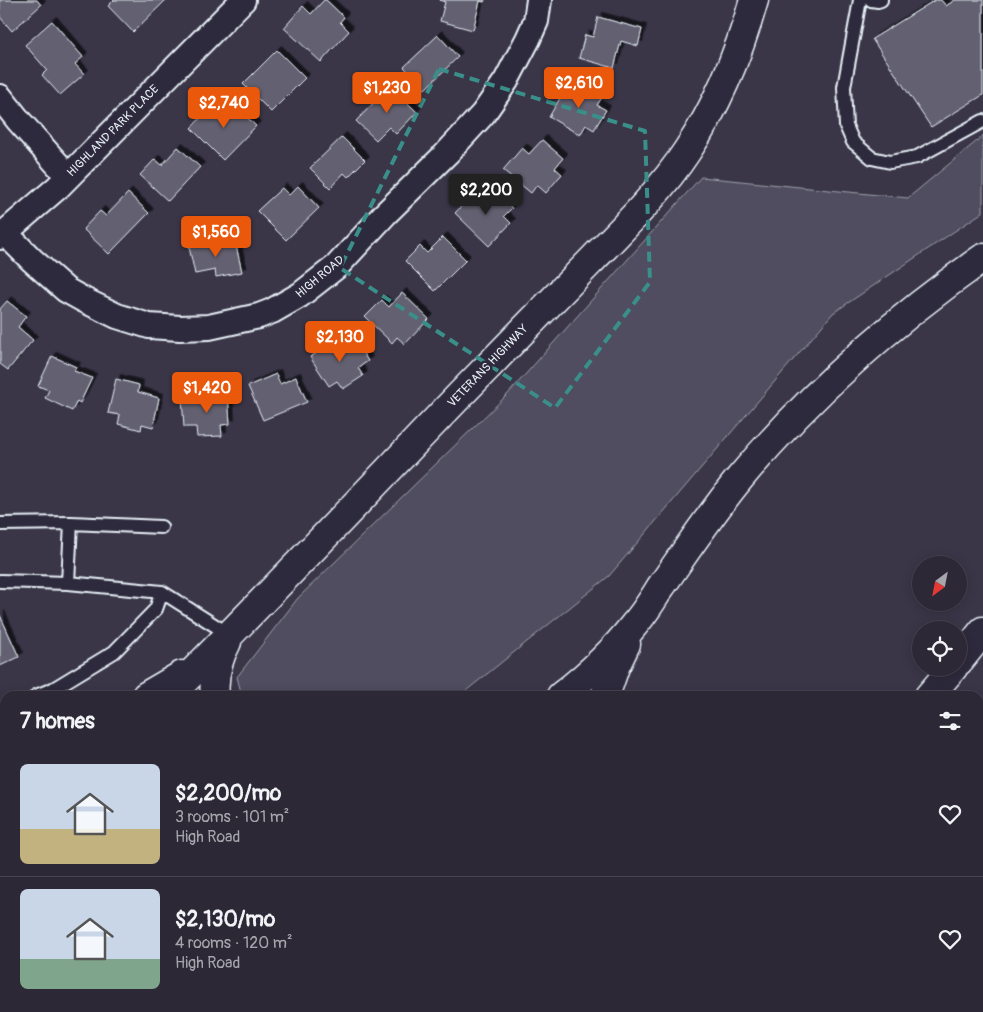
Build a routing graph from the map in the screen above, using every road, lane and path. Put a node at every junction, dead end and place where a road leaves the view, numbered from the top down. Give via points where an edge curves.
1 (243, 0) edge
2 (539, 0) edge
3 (754, 0) edge
4 (860, 0) edge
5 (871, 0) edge
6 (881, 0) edge
7 (0, 97) edge
8 (979, 123) edge
9 (68, 176) junction
10 (3, 235) edge
11 (983, 258) edge
12 (71, 523) junction
13 (0, 524) edge
14 (161, 527) dead end
15 (0, 581) edge
16 (68, 583) junction
17 (162, 592) junction
18 (635, 625) junction
19 (983, 630) edge
20 (230, 635) junction
21 (967, 651) edge
22 (202, 663) junction
23 (946, 676) edge
24 (47, 691) edge
25 (154, 691) edge
26 (174, 691) edge
27 (215, 691) edge
28 (568, 691) edge
29 (607, 691) edge
30 (933, 691) edge

1 - 9 street, HIGHLAND PARK PLACE
2 - 10 street, HIGH ROAD via 536,21 528,39 506,82 483,114 337,266 300,295 272,311 209,327 149,326 118,316 66,290
3 - 20 main road, VETERANS HIGHWAY via 742,41 708,116 661,185
4 - 8 lane via 844,87 846,126 853,142 872,158 890,162 917,157
5 - 6 lane
7 - 9 street
9 - 10 street, HIGHLAND PARK PLACE
11 - 18 main road via 863,352 778,434 706,523
12 - 13 lane
12 - 14 lane
12 - 16 lane
15 - 16 lane
16 - 17 lane
17 - 20 lane
17 - 24 lane via 156,609 114,652
18 - 28 main road
18 - 29 main road
19 - 21 main road
20 - 22 main road, VETERANS HIGHWAY
20 - 27 main road via 220,656
22 - 25 main road
22 - 26 main road, VETERANS HIGHWAY
23 - 30 main road

